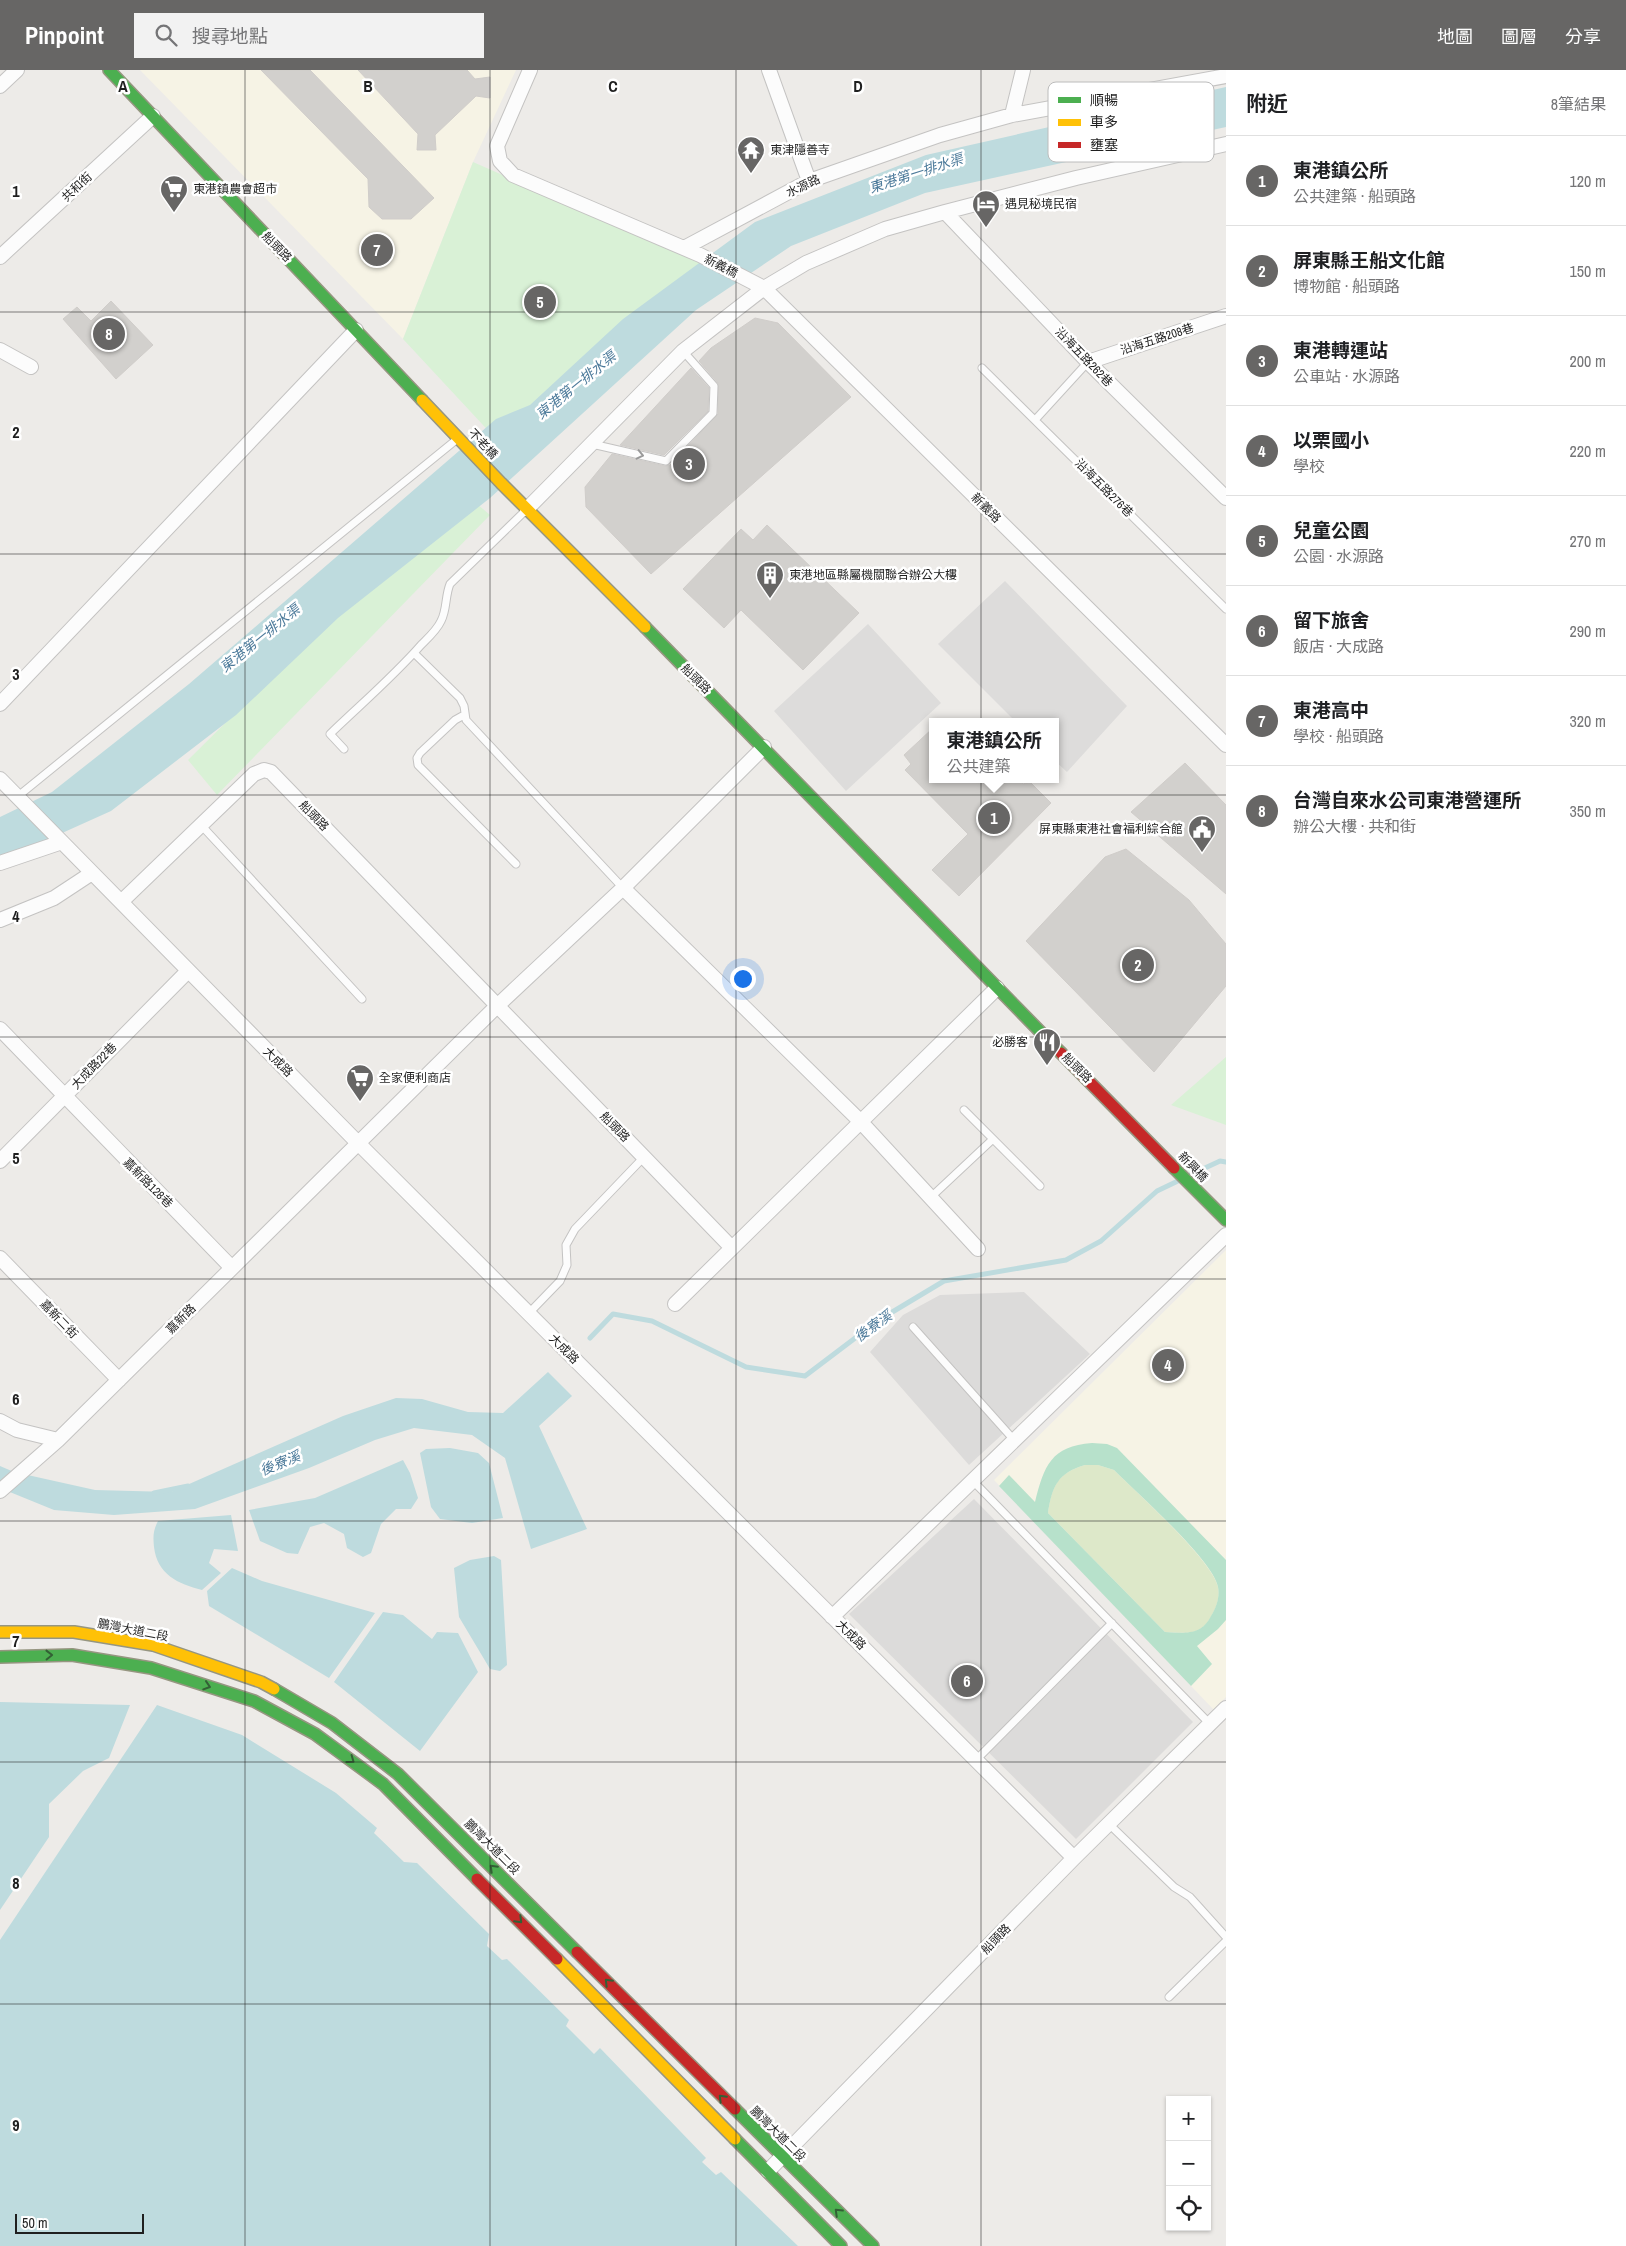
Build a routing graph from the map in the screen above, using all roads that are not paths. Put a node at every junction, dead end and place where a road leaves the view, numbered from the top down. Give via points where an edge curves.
1 (17, 70) edge
2 (109, 70) edge
3 (530, 70) edge
4 (769, 70) edge
5 (1023, 70) edge
6 (1226, 76) edge
7 (1194, 82) edge
8 (0, 86) edge
9 (1048, 109) edge
10 (153, 116) junction
11 (1012, 116) junction
12 (1147, 162) edge
13 (809, 182) junction
14 (945, 212) junction
15 (684, 248) junction
16 (0, 257) edge
17 (742, 277) joint
18 (764, 288) junction
19 (1226, 316) edge
20 (356, 330) junction
21 (0, 350) edge
22 (683, 351) junction
23 (1088, 362) junction
24 (31, 366) dead end
25 (982, 368) dead end
26 (1035, 420) junction
27 (445, 424) joint
28 (458, 438) junction
29 (592, 444) junction
30 (501, 483) joint
31 (1226, 498) edge
32 (527, 509) junction
33 (1226, 609) edge
34 (414, 653) junction
35 (0, 704) edge
36 (464, 714) junction
37 (1226, 745) edge
38 (764, 747) junction
39 (344, 748) dead end
40 (0, 779) edge
41 (17, 797) junction
42 (201, 825) junction
43 (59, 839) junction
44 (0, 863) edge
45 (516, 864) dead end
46 (92, 873) junction
47 (623, 888) junction
48 (121, 902) junction
49 (0, 920) edge
50 (188, 970) junction
51 (997, 988) junction
52 (362, 999) dead end
53 (497, 1006) junction
54 (0, 1029) edge
55 (64, 1097) junction
56 (964, 1110) dead end
57 (860, 1121) junction
58 (993, 1139) junction
59 (359, 1144) junction
60 (1157, 1148) joint
61 (644, 1156) junction
62 (0, 1161) edge
63 (1040, 1186) dead end
64 (930, 1198) junction
65 (1226, 1220) edge
66 (1226, 1235) edge
67 (732, 1248) junction
68 (978, 1249) dead end
69 (0, 1258) edge
70 (232, 1268) junction
71 (675, 1304) dead end
72 (529, 1313) junction
73 (913, 1327) dead end
74 (119, 1380) junction
75 (0, 1422) edge
76 (58, 1440) junction
77 (1014, 1440) junction
78 (973, 1480) junction
79 (0, 1491) edge
80 (832, 1617) junction
81 (1112, 1623) junction
82 (0, 1632) edge
83 (0, 1657) edge
84 (1226, 1708) edge
85 (1210, 1724) junction
86 (976, 1760) junction
87 (1109, 1824) junction
88 (1074, 1858) junction
89 (1226, 1937) edge
90 (1226, 1941) edge
91 (1169, 1997) dead end
92 (781, 2157) junction
93 (768, 2171) junction
94 (841, 2246) edge
95 (873, 2246) edge

1 - 8 street
2 - 10 street, 船頭路
3 - 15 street via 497,146 500,161 513,175
4 - 13 street
5 - 11 street
6 - 7 street, 水源路
9 - 11 street, 水源路
10 - 16 street, 共和街
10 - 20 street, 船頭路
11 - 13 street, 水源路 via 940,135
12 - 14 street
13 - 15 street, 水源路
14 - 18 street via 843,245
14 - 23 street, 沿海五路262巷
15 - 17 street, 新義橋
17 - 18 street, 新義路
18 - 22 street
18 - 37 street, 新義路
19 - 23 street, 沿海五路208巷
20 - 27 street, 船頭路
20 - 35 street
21 - 24 street
22 - 29 street
29 -> 22 lane via 666,461 714,412 714,386
23 - 26 lane
23 - 31 street, 沿海五路262巷
25 - 26 lane, 沿海五路276巷
26 - 33 lane, 沿海五路276巷
27 - 28 street, 不老橋
28 - 30 street, 不老橋
28 - 41 lane
29 - 32 street
30 - 32 street, 船頭路
32 - 34 lane via 450,584 441,622
32 - 38 street, 船頭路
34 - 36 lane via 460,698
34 - 39 lane via 330,734
36 - 45 lane via 420,752 418,765
36 - 47 lane via 466,720
38 - 47 street
38 - 51 street, 船頭路
40 - 41 street
41 - 43 street
42 - 48 street, 船頭路
42 - 52 lane
42 - 53 street, 船頭路 via 254,774 264,770 271,772
43 - 44 street
43 - 46 street, 大成路
46 - 48 street, 大成路
46 - 49 street via 54,898
47 - 53 street
47 - 57 street
48 - 50 street, 大成路
50 - 55 street, 大成路22巷
50 - 59 street, 大成路
51 - 57 street
51 - 60 street, 船頭路
53 - 59 street
53 - 61 street, 船頭路
54 - 55 street, 嘉新路128巷
55 - 62 street, 大成路22巷
55 - 70 street, 嘉新路128巷
56 - 58 lane
57 - 64 street
57 - 67 street
58 - 63 lane
58 - 64 lane
59 - 70 street, 嘉新路
59 - 72 street, 大成路
60 - 65 street, 新興橋
61 - 67 street, 船頭路
61 - 72 lane via 575,1229 566,1245 567,1265 560,1281
64 - 68 street
66 - 77 street
67 - 71 street
69 - 74 street, 嘉新二街
70 - 74 street, 嘉新路
72 - 80 street, 大成路
73 - 77 lane
74 - 76 street, 嘉新路
75 - 76 street via 17,1430
76 - 79 street, 嘉新路
77 - 78 street
78 - 80 street
78 - 81 lane
80 - 86 street, 大成路
81 - 85 lane
81 - 86 lane
92 -> 82 street, 鵬灣大道二段 via 398,1774 332,1723 262,1682 153,1645 74,1632
83 -> 93 street via 72,1655 151,1668 254,1701 315,1734 383,1784
84 - 85 street, 船頭路
85 - 87 street, 船頭路
86 - 88 street, 大成路
87 - 88 street, 船頭路
87 - 89 lane via 1174,1887 1190,1897
88 - 92 street, 船頭路
90 - 91 lane
92 - 93 street, 船頭路
95 -> 92 street, 鵬灣大道二段
93 - 94 street

